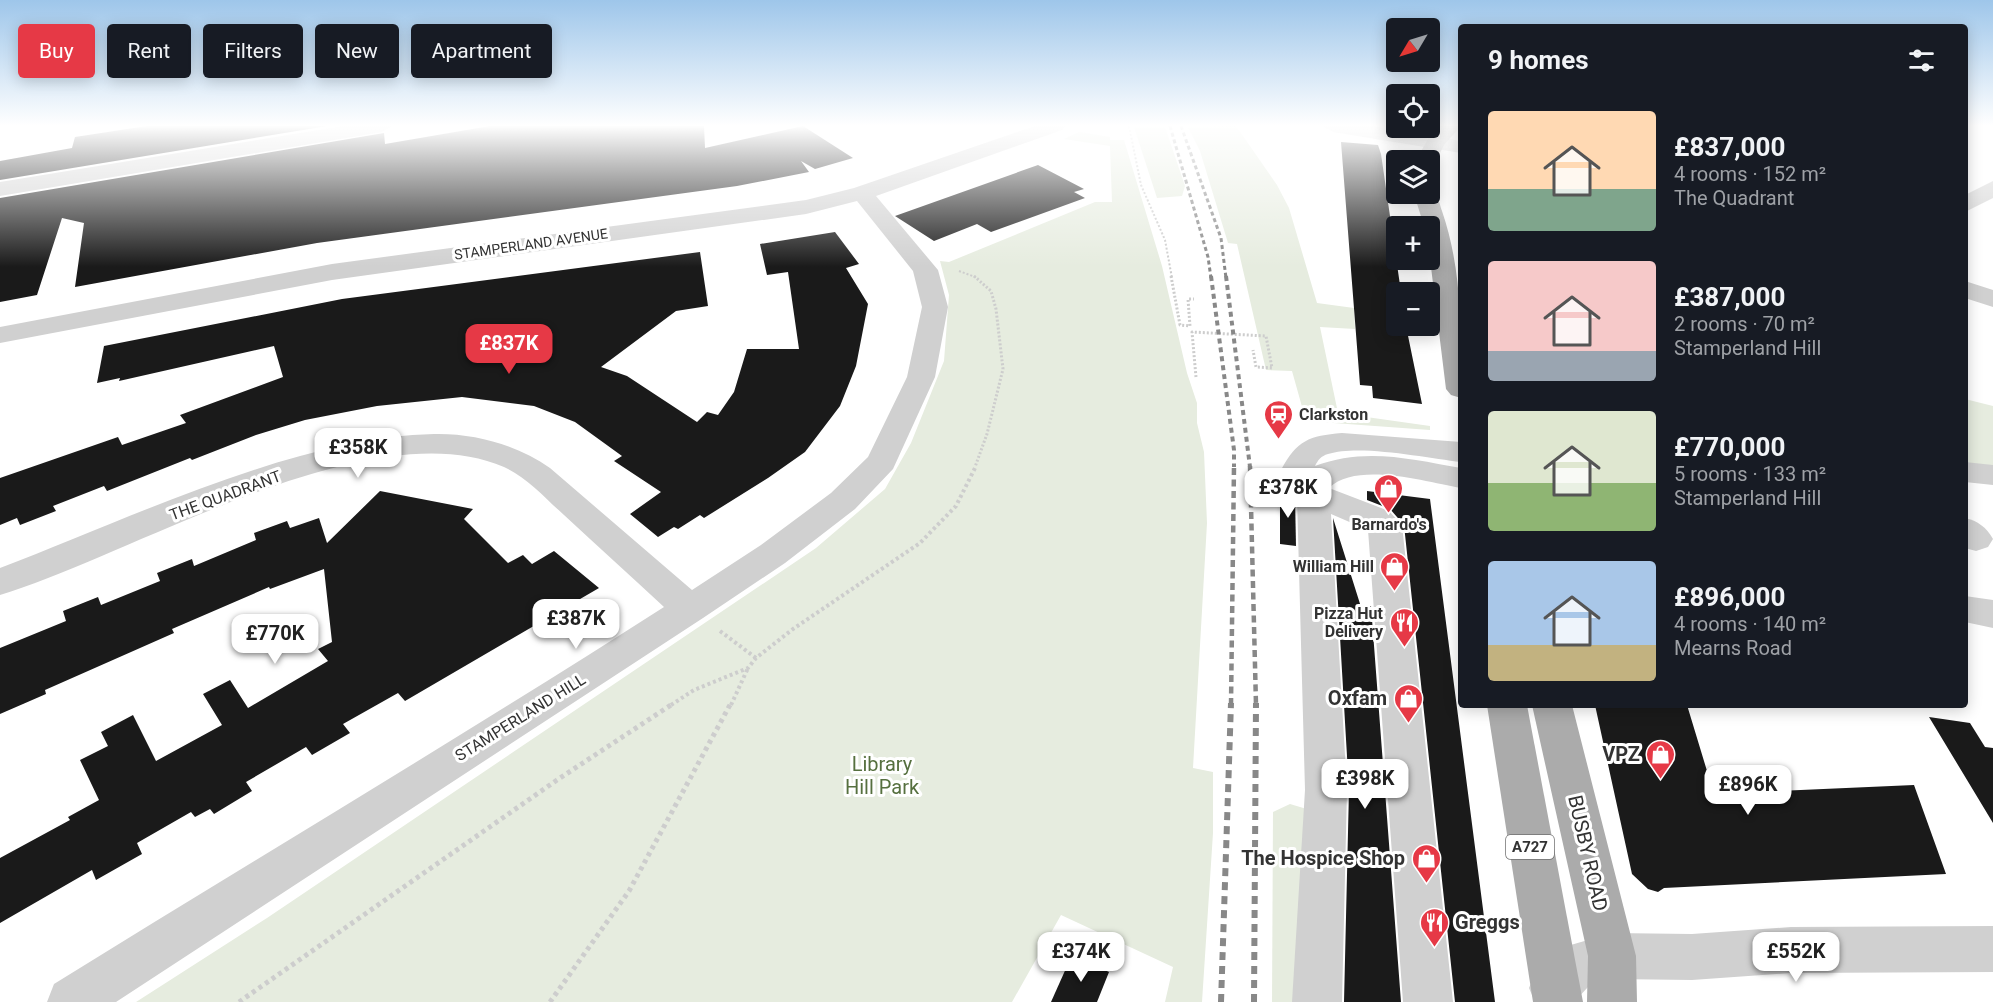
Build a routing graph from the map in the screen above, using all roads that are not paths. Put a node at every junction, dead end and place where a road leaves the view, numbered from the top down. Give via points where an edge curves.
1 (98, 173) edge
2 (920, 173) edge
3 (1993, 188) edge
4 (0, 189) edge
5 (862, 193) junction
6 (1968, 203) edge
7 (1428, 204) edge
8 (1968, 290) edge
9 (1993, 299) edge
10 (0, 335) edge
11 (1457, 342) edge
12 (1458, 452) edge
13 (1968, 472) edge
14 (1993, 475) edge
15 (1458, 478) edge
16 (0, 582) edge
17 (690, 609) junction
18 (1968, 610) edge
19 (1993, 614) edge
20 (1508, 708) edge
21 (1553, 708) edge
22 (1989, 956) edge
23 (1612, 979) edge
24 (1556, 995) edge
25 (72, 1002) edge
26 (1317, 1002) edge
27 (1428, 1002) edge

1 - 4 street
2 - 5 street, STAMPERLAND AVENUE
3 - 6 street
5 - 10 street, STAMPERLAND AVENUE via 806,207 342,270
5 - 17 street, STAMPERLAND HILL via 925,270 935,307 921,377 882,462 843,501
7 - 11 main road via 1438,233
8 - 9 street
12 - 27 street via 1343,442 1318,446 1299,462 1299,476 1309,490 1385,525
13 - 14 street
15 - 26 street via 1358,464 1328,471 1313,485 1326,790
16 - 17 street, THE QUADRANT via 260,480 336,457 386,447 452,446 497,452 539,475
17 - 25 street, STAMPERLAND HILL
18 - 19 street
20 - 24 main road, A727
21 - 23 main road, BUSBY ROAD
22 - 23 street via 1791,950 1692,957
23 - 24 street via 1574,966

